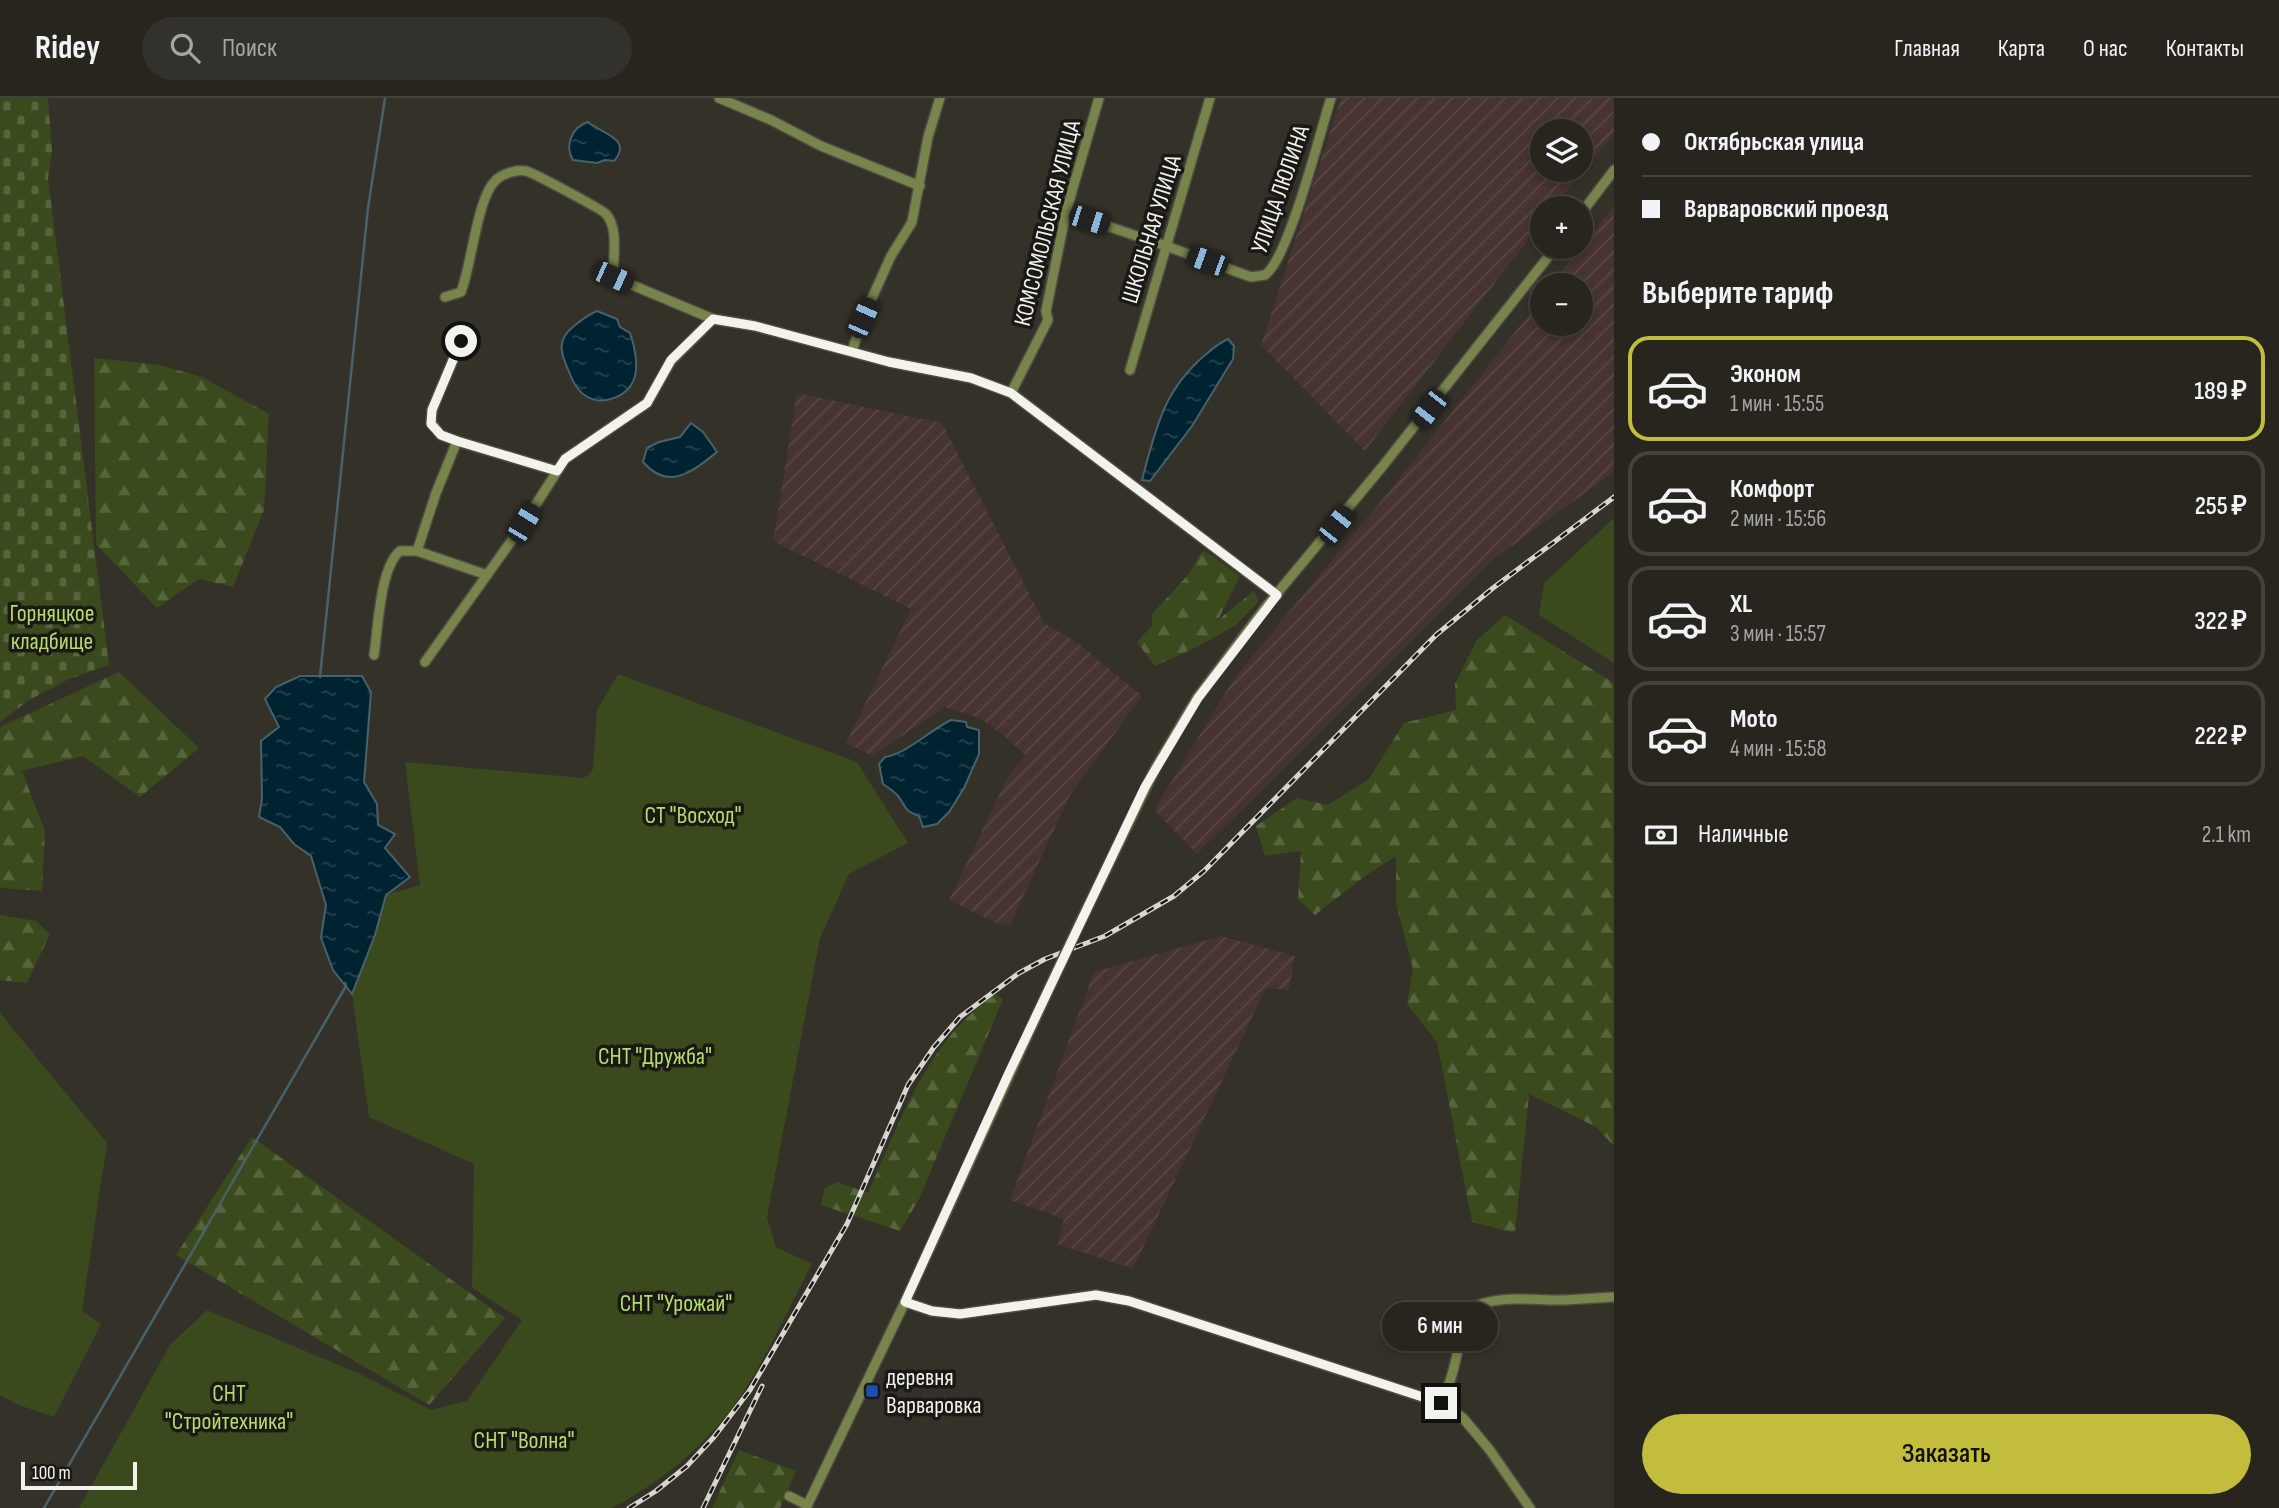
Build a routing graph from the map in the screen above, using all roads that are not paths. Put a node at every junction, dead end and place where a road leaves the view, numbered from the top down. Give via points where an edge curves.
1 (719, 98) edge
2 (940, 98) edge
3 (1099, 98) edge
4 (1210, 98) edge
5 (1331, 98) edge
6 (1614, 170) edge
7 (919, 186) junction
8 (1593, 198) edge
9 (1066, 212) junction
10 (1166, 246) junction
11 (1546, 259) edge
12 (445, 297) dead end
13 (713, 319) junction
14 (461, 341) dead end
15 (852, 351) junction
16 (1130, 370) dead end
17 (1011, 393) junction
18 (457, 441) junction
19 (557, 471) junction
20 (417, 551) junction
21 (487, 575) junction
22 (1277, 595) junction
23 (374, 655) dead end
24 (425, 662) dead end
25 (1614, 1297) edge
26 (905, 1302) junction
27 (1441, 1403) junction
28 (789, 1496) dead end
29 (807, 1507) edge
30 (1530, 1508) edge

1 - 7 street
2 - 7 street
3 - 9 street, КОМСОМОЛЬСКАЯ УЛИЦА
4 - 10 street, ШКОЛЬНАЯ УЛИЦА
5 - 10 street, УЛИЦА ЛЮЛИНА via 1294,222 1270,272 1251,277
6 - 8 street
7 - 15 street via 912,222 891,256
9 - 10 street
9 - 17 street, КОМСОМОЛЬСКАЯ УЛИЦА via 1048,320
10 - 16 street, ШКОЛЬНАЯ УЛИЦА
11 - 22 street
12 - 13 street via 461,292 480,212 493,181 503,174 526,171 606,213 613,227 613,277
13 - 15 street
13 - 19 street via 671,360 647,403 565,459
14 - 18 street via 432,410 431,424 441,435
15 - 17 street via 971,378
17 - 22 street
18 - 19 street
18 - 20 street
19 - 21 street
20 - 21 street
20 - 23 street via 400,551 392,557
21 - 24 street
22 - 26 street, bridge via 1198,698 1135,807
25 - 27 street via 1481,1302 1468,1310 1450,1385
26 - 27 street via 960,1314 1096,1295 1129,1301
26 - 29 street
27 - 30 street via 1463,1418
28 - 29 street

